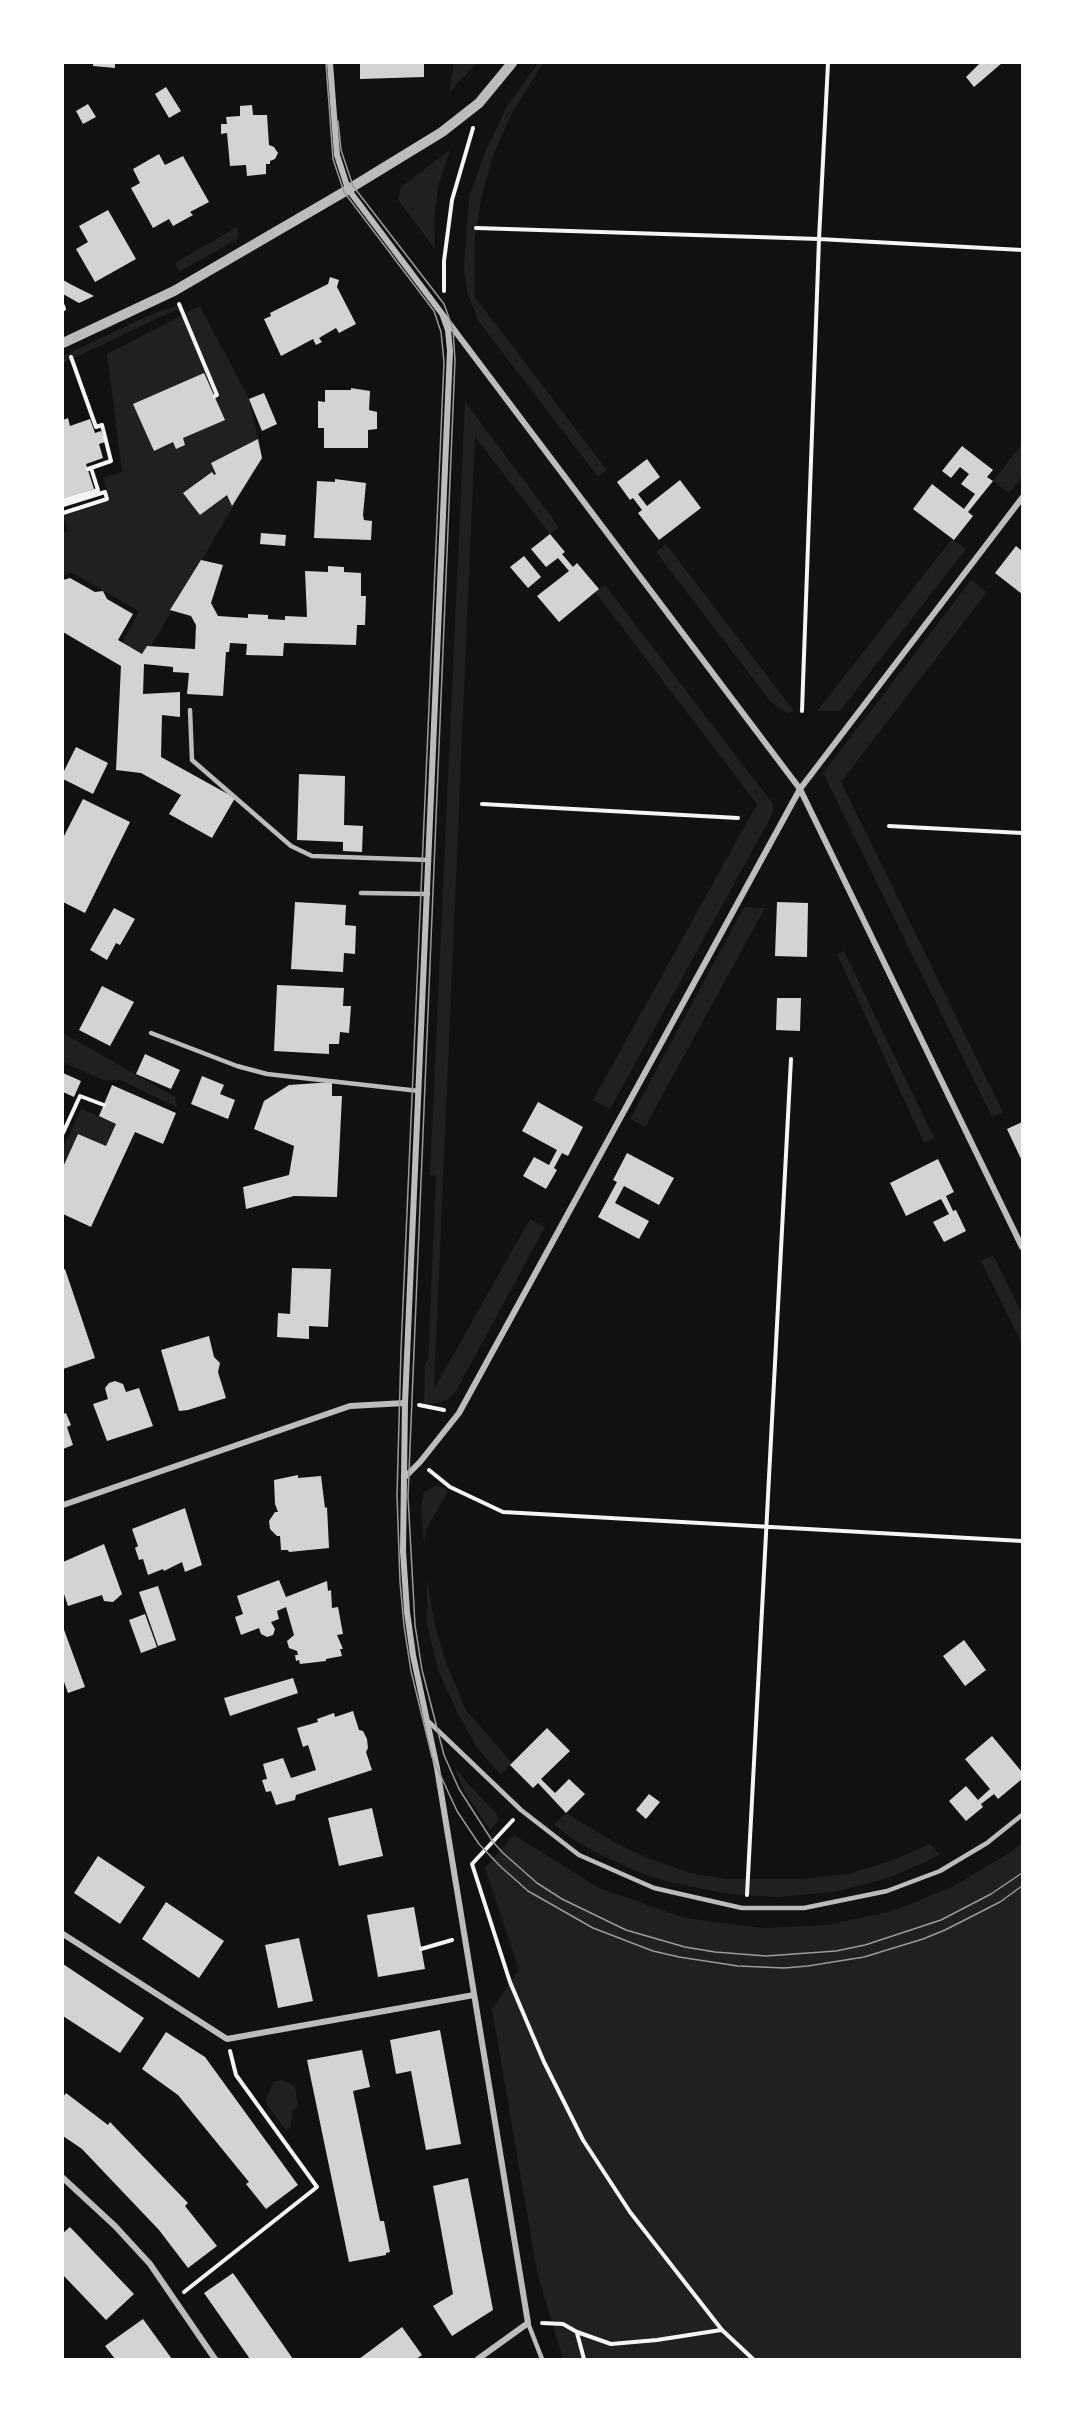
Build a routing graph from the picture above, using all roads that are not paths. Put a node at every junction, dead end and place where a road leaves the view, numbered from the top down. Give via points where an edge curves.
1 (330, 63) edge
2 (512, 63) edge
3 (348, 189) junction
4 (443, 316) junction
5 (63, 343) edge
6 (1022, 498) edge
7 (190, 710) dead end
8 (800, 789) junction
9 (429, 860) junction
10 (361, 893) dead end
11 (428, 894) junction
12 (151, 1033) dead end
13 (419, 1091) junction
14 (1022, 1246) edge
15 (405, 1402) junction
16 (404, 1478) junction
17 (63, 1505) edge
18 (429, 1722) junction
19 (1022, 1815) edge
20 (63, 1934) edge
21 (474, 1995) junction
22 (63, 2178) edge
23 (528, 2323) junction
24 (215, 2359) edge
25 (478, 2359) edge
26 (542, 2359) edge

1 - 3 street via 337,154
2 - 3 street via 479,103 442,132
3 - 4 street
3 - 5 street via 174,291
4 - 8 street
4 - 9 street via 450,351
6 - 8 street
7 - 9 lane via 192,760 291,846 312,856
8 - 14 street
8 - 16 street via 459,1413
9 - 11 street
10 - 11 lane
11 - 13 street
12 - 13 lane via 267,1074
13 - 15 street
15 - 16 street
15 - 17 street via 350,1406
16 - 18 street via 407,1612
18 - 19 lane via 521,1810 579,1855 654,1888 746,1908 804,1908 887,1891 940,1871 987,1844
18 - 21 street
20 - 21 street via 228,2039
21 - 23 street
22 - 24 street via 150,2264
23 - 25 street
23 - 26 lane

